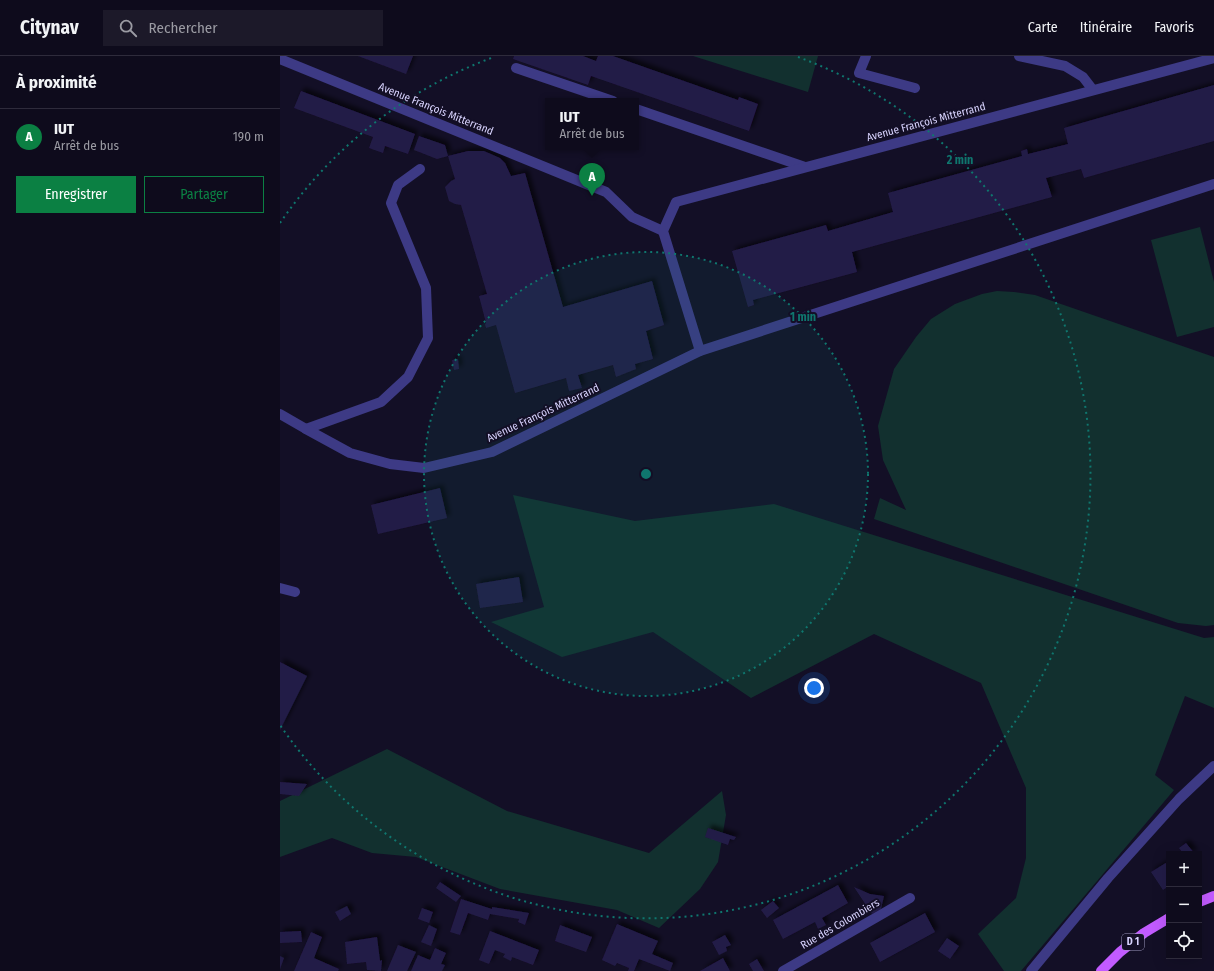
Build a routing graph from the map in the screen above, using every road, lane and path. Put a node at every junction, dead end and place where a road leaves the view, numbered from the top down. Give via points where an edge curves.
1 (866, 56) edge
2 (1019, 56) edge
3 (1214, 58) edge
4 (280, 59) edge
5 (516, 68) dead end
6 (915, 88) dead end
7 (1093, 90) junction
8 (604, 98) edge
9 (639, 110) edge
10 (805, 167) junction
11 (420, 169) dead end
12 (1214, 184) edge
13 (663, 231) junction
14 (700, 351) junction
15 (280, 414) edge
16 (306, 429) junction
17 (280, 588) edge
18 (295, 592) dead end
19 (1214, 766) edge
20 (1214, 896) edge
21 (910, 898) dead end
22 (1202, 901) edge
23 (1166, 920) edge
24 (783, 971) edge
25 (1032, 971) edge
26 (1101, 971) edge

1 - 6 street via 859,73
2 - 7 street via 1065,66 1083,77
3 - 7 street, Avenue François Mitterrand
4 - 13 street, Avenue François Mitterrand via 606,192 632,217
5 - 8 street
7 - 10 street, Avenue François Mitterrand
9 - 10 street
10 - 13 street, Avenue François Mitterrand via 676,202
11 - 16 street via 398,185 392,204 426,288 428,338 408,377 381,402
12 - 14 street, Avenue François Mitterrand
13 - 14 street
14 - 16 street, Avenue François Mitterrand via 492,452 424,468 390,464 350,453
15 - 16 street, Avenue François Mitterrand
17 - 18 street
19 - 25 street via 1179,799 1113,872
20 - 22 main road
21 - 24 street, Rue des Colombiers
23 - 26 main road, D 1 via 1144,933

